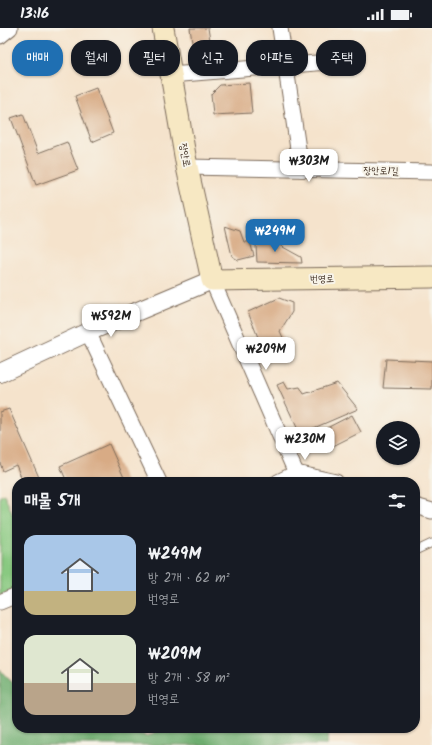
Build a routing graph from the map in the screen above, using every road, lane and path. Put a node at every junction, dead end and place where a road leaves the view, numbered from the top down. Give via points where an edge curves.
1 (10, 28) edge
2 (163, 28) edge
3 (280, 28) edge
4 (0, 36) edge
5 (165, 40) edge
6 (282, 40) edge
7 (246, 69) edge
8 (180, 74) edge
9 (171, 76) edge
10 (287, 76) edge
11 (187, 167) junction
12 (301, 169) junction
13 (432, 172) edge
14 (432, 277) edge
15 (212, 280) junction
16 (88, 332) junction
17 (0, 373) edge
18 (296, 473) junction
19 (157, 477) edge
20 (288, 477) edge
21 (314, 477) edge
22 (420, 507) edge
23 (432, 511) edge
24 (432, 543) edge
25 (420, 549) edge
26 (12, 597) edge
27 (0, 602) edge

1 - 4 street
2 - 5 main road, 장안로
3 - 6 street
7 - 8 street
9 - 11 main road, 장안로
10 - 12 street
11 - 12 street, 장안로1길
11 - 15 main road, 장안로
12 - 13 street, 장안로1길
14 - 15 main road, 번영로
15 - 16 street, 번영로
15 - 18 street
16 - 17 street, 번영로
16 - 19 street
18 - 20 street
18 - 21 street
22 - 23 street
24 - 25 lane
26 - 27 street

